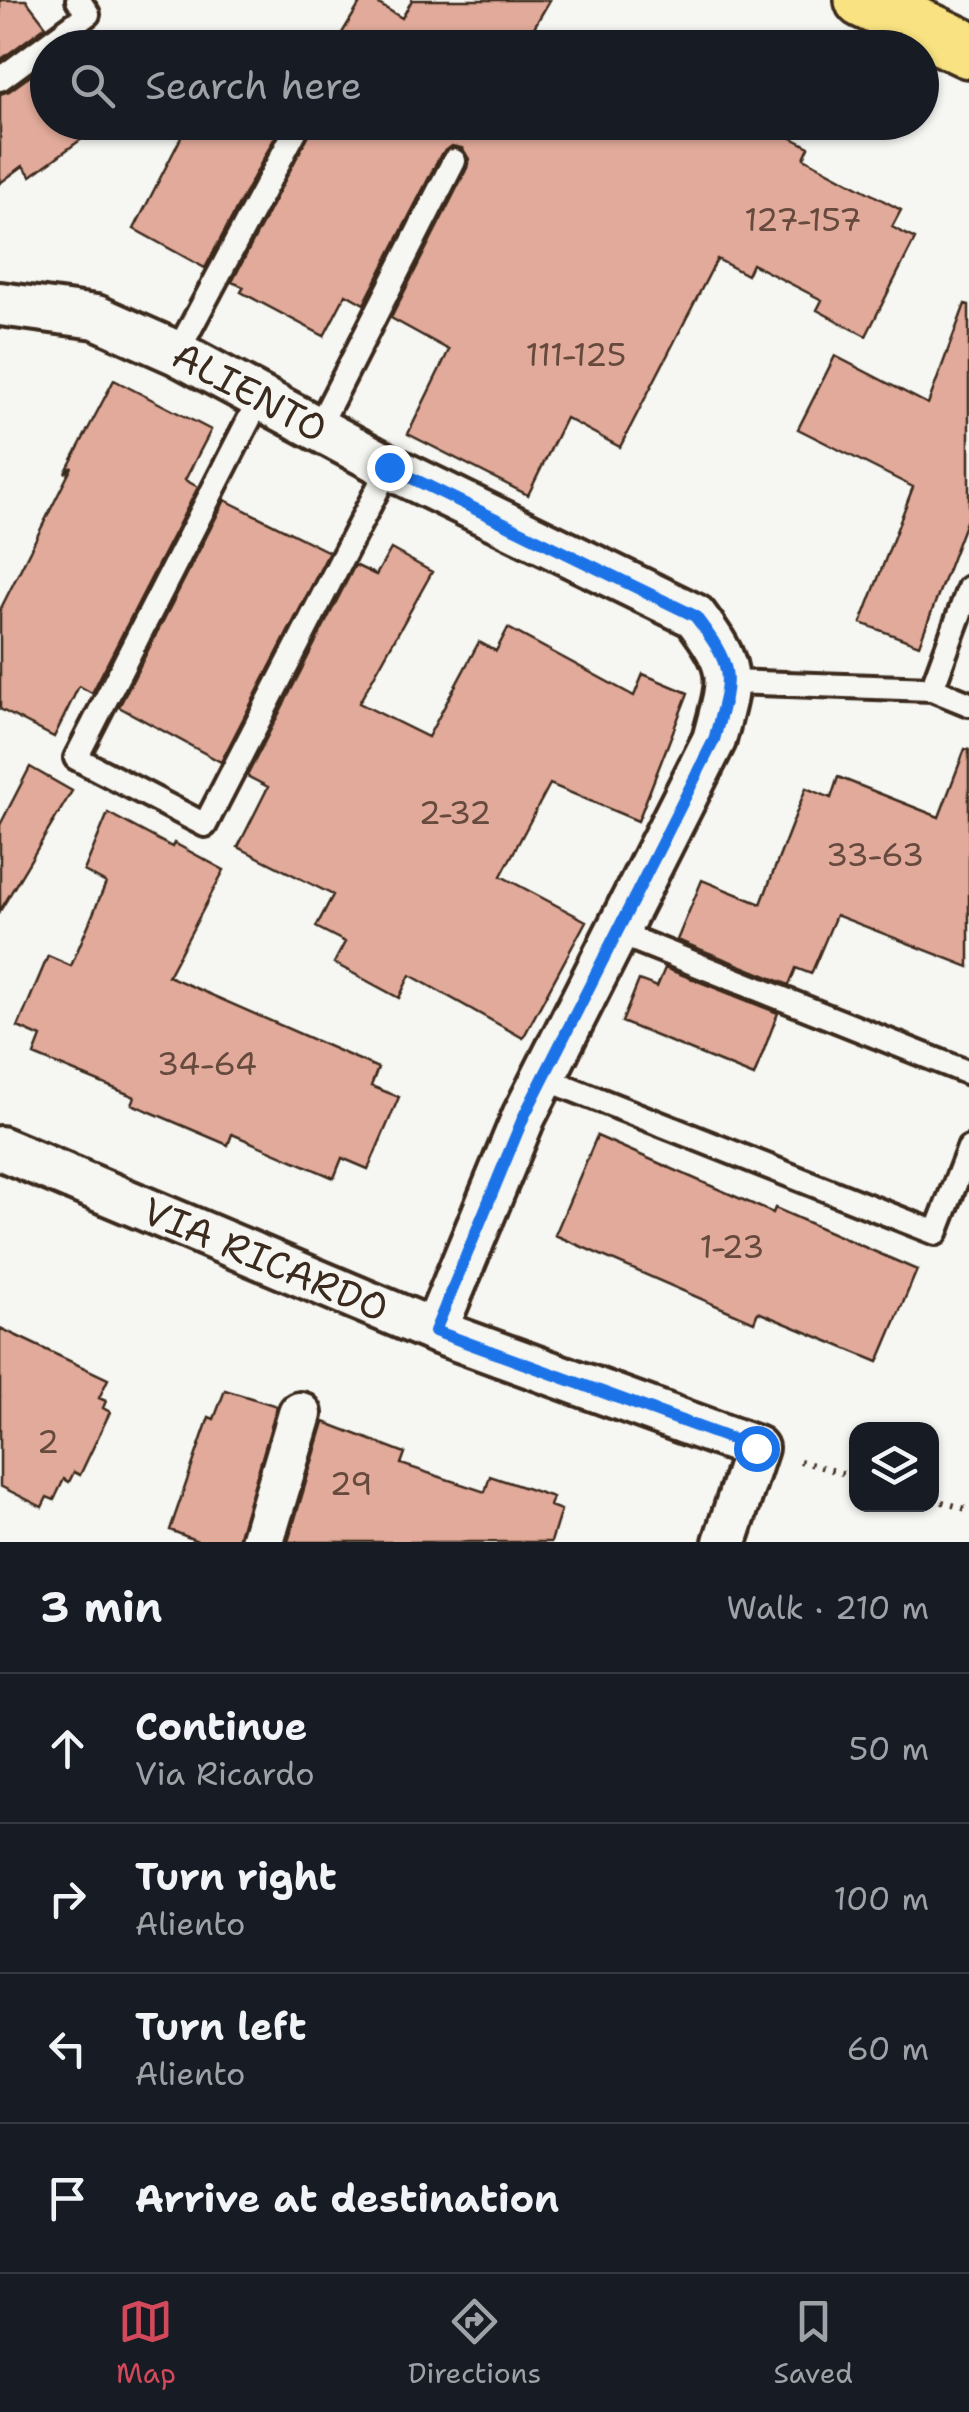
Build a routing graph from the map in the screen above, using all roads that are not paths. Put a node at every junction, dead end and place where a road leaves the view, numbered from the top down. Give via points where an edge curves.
1 (78, 0) edge
2 (862, 0) edge
3 (66, 30) edge
4 (926, 30) edge
5 (939, 36) edge
6 (969, 50) edge
7 (30, 57) edge
8 (0, 79) edge
9 (290, 140) edge
10 (454, 161) dead end
11 (0, 304) edge
12 (177, 353) junction
13 (260, 398) junction
14 (318, 428) junction
15 (389, 467) junction
16 (969, 588) edge
17 (730, 682) junction
18 (932, 689) junction
19 (969, 704) edge
20 (618, 934) junction
21 (969, 1073) edge
22 (544, 1078) junction
23 (0, 1148) edge
24 (969, 1148) edge
25 (435, 1331) junction
26 (300, 1414) dead end
27 (262, 1542) edge
28 (725, 1542) edge

1 - 3 lane via 88,14
2 - 4 main road
5 - 6 main road
7 - 8 lane
9 - 12 lane
10 - 14 lane
11 - 12 street, ALIENTO via 96,317
12 - 13 street, ALIENTO
13 - 14 street, ALIENTO
13 - 15 lane via 76,758 205,825
14 - 15 street, ALIENTO
15 - 17 street, ALIENTO via 695,616 719,648
16 - 18 lane
17 - 18 lane
17 - 20 street via 714,740
18 - 19 lane
20 - 21 lane
20 - 22 street
22 - 24 lane via 936,1233
22 - 25 street
23 - 25 street, VIA RICARDO
25 - 28 street, VIA RICARDO via 756,1448
26 - 27 street

